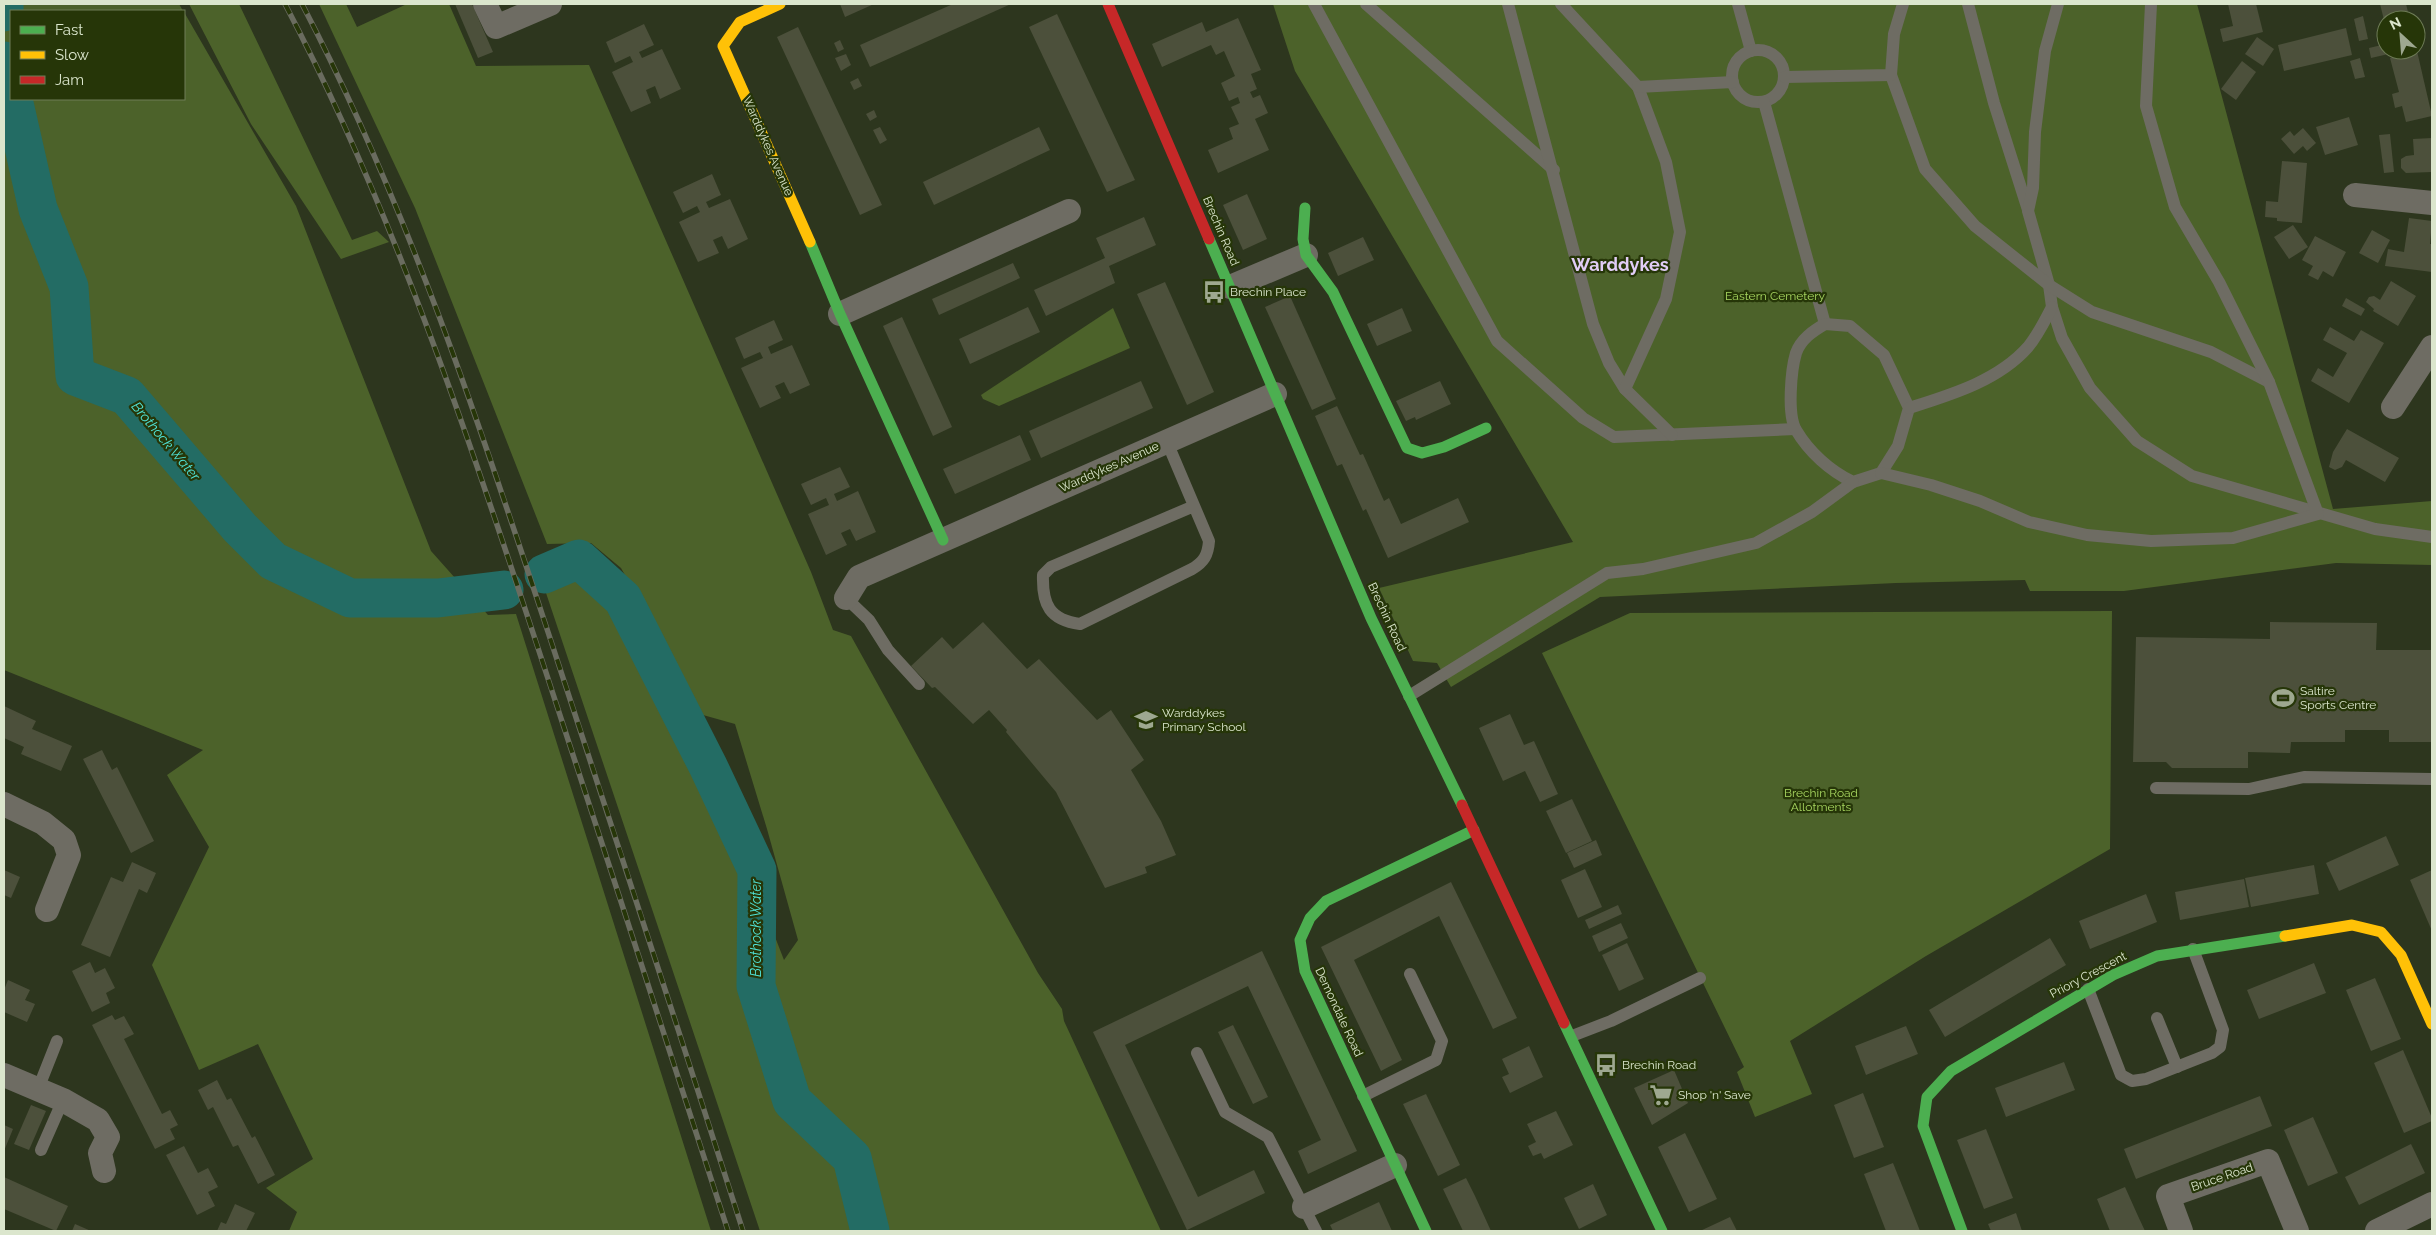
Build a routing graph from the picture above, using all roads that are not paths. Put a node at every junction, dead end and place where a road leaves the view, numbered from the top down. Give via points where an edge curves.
1 (485, 4) edge
2 (550, 4) edge
3 (780, 4) edge
4 (1108, 4) edge
5 (1314, 4) edge
6 (1366, 4) edge
7 (1508, 4) edge
8 (1561, 4) edge
9 (1738, 4) edge
10 (1903, 4) edge
11 (1968, 4) edge
12 (2058, 4) edge
13 (2151, 4) edge
14 (1751, 51) junction
15 (1891, 75) junction
16 (1785, 77) junction
17 (1733, 82) junction
18 (1638, 87) junction
19 (1764, 102) junction
20 (1554, 170) junction
21 (2355, 196) dead end
22 (2432, 203) edge
23 (1305, 208) dead end
24 (2028, 210) junction
25 (1069, 211) dead end
26 (1306, 255) junction
27 (2049, 285) junction
28 (1230, 287) junction
29 (2052, 307) junction
30 (840, 314) junction
31 (1825, 324) junction
32 (2432, 347) edge
33 (2269, 382) junction
34 (1624, 389) junction
35 (1275, 394) junction
36 (2393, 407) dead end
37 (1909, 408) junction
38 (1486, 428) dead end
39 (1795, 429) junction
40 (1672, 435) junction
41 (1166, 442) junction
42 (1881, 473) junction
43 (1853, 482) junction
44 (1194, 506) junction
45 (2318, 514) junction
46 (2432, 538) edge
47 (943, 540) junction
48 (846, 598) joint
49 (920, 684) dead end
50 (1409, 696) junction
51 (2432, 779) edge
52 (2156, 788) dead end
53 (4, 804) edge
54 (1474, 830) junction
55 (47, 910) dead end
56 (2193, 949) junction
57 (1410, 974) dead end
58 (1700, 978) dead end
59 (2088, 989) junction
60 (2158, 1018) dead end
61 (2432, 1024) edge
62 (1572, 1036) junction
63 (57, 1041) dead end
64 (1197, 1053) dead end
65 (2177, 1067) junction
66 (4, 1075) edge
67 (38, 1090) junction
68 (1363, 1096) junction
69 (63, 1100) junction
70 (41, 1150) dead end
71 (1394, 1165) junction
72 (104, 1170) dead end
73 (2432, 1204) edge
74 (1304, 1207) junction
75 (1316, 1231) edge
76 (1426, 1231) edge
77 (1662, 1231) edge
78 (1962, 1231) edge
79 (2181, 1231) edge
80 (2297, 1231) edge
81 (2378, 1231) edge

1 - 2 street via 496,28
3 - 30 street, Warddykes Avenue via 740,22 723,46
4 - 28 street, Brechin Road
5 - 40 lane via 1497,341 1583,418 1614,437
6 - 20 lane
7 - 20 lane
8 - 18 lane
9 - 14 lane
10 - 15 lane via 1894,34
11 - 24 lane
12 - 24 lane via 2046,51
13 - 33 lane via 2146,106 2175,207 2219,282
14 - 16 lane via 1759,50 1774,56 1784,69
14 - 17 lane via 1744,54 1734,67
15 - 16 lane
15 - 27 lane via 1925,169 1975,226
16 - 19 lane via 1779,93
17 - 18 lane
17 - 19 lane via 1736,90 1748,101
18 - 34 lane via 1666,162 1680,232 1666,299
19 - 31 lane
20 - 34 lane via 1593,324
21 - 22 street
23 - 26 street via 1303,239
24 - 27 lane
25 - 30 street
26 - 28 street
26 - 38 street via 1333,292 1408,448 1422,453
27 - 29 lane
27 - 33 lane via 2092,312 2211,352
28 - 35 street, Brechin Road
29 - 37 lane via 2028,347 2002,369 1970,386
29 - 45 lane via 2062,338 2090,388 2137,441 2192,476
30 - 47 street, Warddykes Avenue
31 - 37 lane via 1850,326 1884,355
31 - 39 lane via 1810,332 1796,353 1790,396
32 - 36 street
33 - 45 lane
34 - 40 lane
35 - 41 street, Warddykes Avenue
35 - 50 street, Brechin Road via 1371,618
37 - 42 lane via 1898,446
39 - 40 lane
39 - 43 lane via 1834,473
41 - 44 lane
41 - 47 street, Warddykes Avenue
42 - 43 lane
42 - 45 lane via 1980,500 2029,522 2087,535 2151,541 2233,538
43 - 50 lane via 1812,512 1756,543 1643,569 1607,573
44 - 44 lane via 1209,541 1208,554 1201,564 1080,624 1064,622 1047,605 1042,591 1043,576 1051,567
45 - 46 lane via 2375,529
47 - 48 street, Warddykes Avenue via 860,577
48 - 49 lane via 869,620 888,650
50 - 54 street, Brechin Road
51 - 52 lane via 2304,777 2249,789
53 - 55 street via 43,823 64,840 69,855
54 - 62 street, Brechin Road
54 - 68 street, Demondale Road via 1326,901 1310,918 1300,940 1305,971
56 - 59 street, Priory Crescent via 2157,956
56 - 61 street, Priory Crescent via 2352,925 2381,932 2401,955
56 - 65 lane via 2224,1030 2220,1046
57 - 68 lane via 1442,1041 1436,1060
58 - 62 lane
59 - 65 lane via 2121,1075 2132,1081
59 - 78 street, Priory Crescent via 1951,1071 1927,1097 1923,1126
60 - 65 lane
62 - 77 street, Brechin Road
63 - 67 lane
64 - 74 lane via 1226,1112 1268,1137
66 - 67 street
67 - 69 street
68 - 71 street, Demondale Road
69 - 70 lane
69 - 72 street via 98,1120 108,1137 100,1154
71 - 74 street
71 - 76 street, Demondale Road
73 - 81 street
74 - 75 lane
79 - 80 street, Bruce Road via 2168,1196 2268,1161

